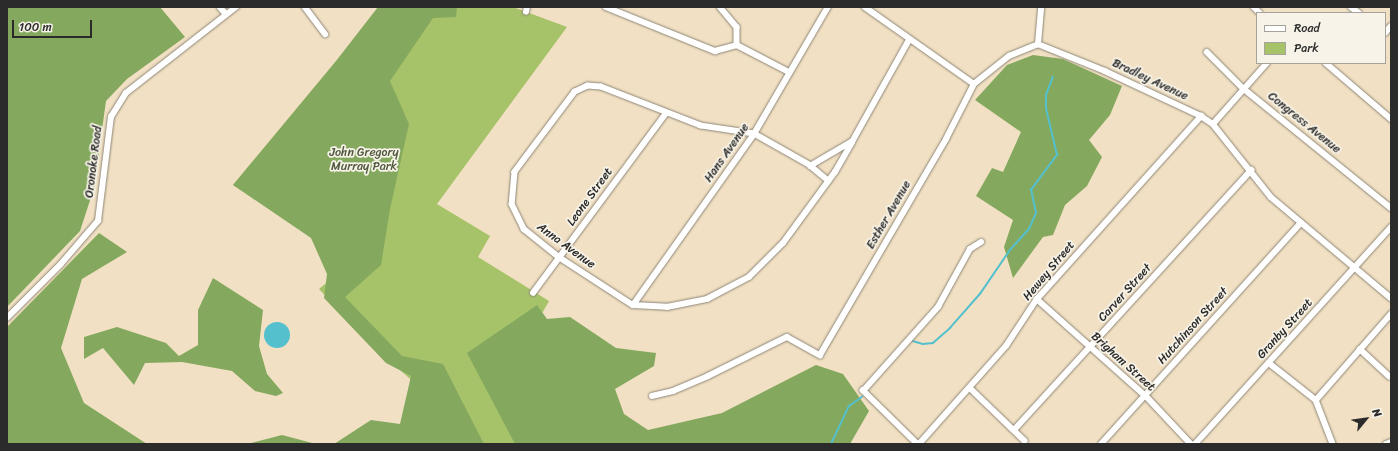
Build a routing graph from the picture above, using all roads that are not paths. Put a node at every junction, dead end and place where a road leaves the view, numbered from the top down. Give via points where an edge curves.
1 (220, 7) edge
2 (236, 7) edge
3 (305, 7) edge
4 (606, 7) edge
5 (720, 7) edge
6 (828, 7) edge
7 (865, 7) edge
8 (1042, 7) edge
9 (226, 14) junction
10 (325, 34) dead end
11 (909, 40) junction
12 (1038, 44) junction
13 (738, 45) junction
14 (1207, 52) dead end
15 (1266, 64) edge
16 (1327, 64) edge
17 (789, 72) junction
18 (974, 84) junction
19 (1244, 89) junction
20 (666, 113) junction
21 (1201, 116) junction
22 (1391, 119) edge
23 (1213, 124) junction
24 (754, 134) junction
25 (852, 142) junction
26 (811, 166) junction
27 (1251, 170) junction
28 (829, 181) junction
29 (1391, 208) edge
30 (1301, 223) junction
31 (1391, 227) edge
32 (981, 242) dead end
33 (559, 256) junction
34 (1353, 268) junction
35 (533, 293) dead end
36 (1391, 298) edge
37 (1037, 299) junction
38 (633, 305) junction
39 (1391, 314) edge
40 (7, 318) edge
41 (1091, 348) junction
42 (1360, 349) junction
43 (1269, 363) junction
44 (1389, 376) dead end
45 (970, 388) junction
46 (652, 396) dead end
47 (1146, 396) junction
48 (1316, 400) junction
49 (1014, 430) junction
50 (1025, 440) dead end
51 (1391, 442) edge
52 (918, 444) edge
53 (1101, 444) edge
54 (1191, 444) edge
55 (1195, 444) edge
56 (1333, 444) edge
57 (1386, 444) edge

1 - 9 street
2 - 9 street, Oronoke Road
3 - 10 street
4 - 13 street via 715,51
5 - 13 street via 737,27
6 - 17 street, Hans Avenue
7 - 11 street
8 - 12 street
9 - 40 street, Oronoke Road via 126,92 111,116 98,221 62,264
11 - 18 street
11 - 25 street
12 - 18 street via 1009,56
12 - 21 street, Bradley Avenue via 1105,71
13 - 17 street
14 - 19 street, Congress Avenue
15 - 19 street
16 - 22 street
17 - 24 street, Hans Avenue
18 - 46 street, Esther Avenue via 946,139 820,355 789,337 694,382
19 - 23 street
19 - 29 street, Congress Avenue
20 - 24 street, Anna Avenue via 701,126
20 - 33 street, Leone Street
20 - 33 street, Anna Avenue via 601,87 588,86 575,92 515,172 512,204 524,229
21 - 23 street, Bradley Avenue
21 - 37 street, Hewey Street
23 - 27 street, Bradley Avenue
24 - 26 street, Anna Avenue
24 - 38 street, Hans Avenue
25 - 26 street
25 - 28 street
26 - 28 street, Anna Avenue
27 - 30 street, Bradley Avenue via 1271,197
27 - 41 street, Carver Street
28 - 38 street via 783,243 749,277 707,299 667,307
30 - 34 street, Bradley Avenue
30 - 47 street, Hutchinson Street
31 - 34 street, Granby Street
32 - 52 street via 970,249 938,307 863,391
33 - 35 street, Leone Street
33 - 38 street, Anna Avenue
34 - 36 street, Bradley Avenue
34 - 43 street, Granby Street
37 - 41 street, Brigham Street
37 - 45 street, Hewey Street via 1006,346
39 - 42 street
41 - 47 street, Brigham Street
41 - 49 street, Carver Street
42 - 44 street
42 - 48 street
43 - 48 street
43 - 55 street, Granby Street
45 - 49 street
45 - 52 street, Hewey Street
47 - 53 street, Hutchinson Street
47 - 54 street, Brigham Street
48 - 56 street
49 - 50 street
51 - 57 street

